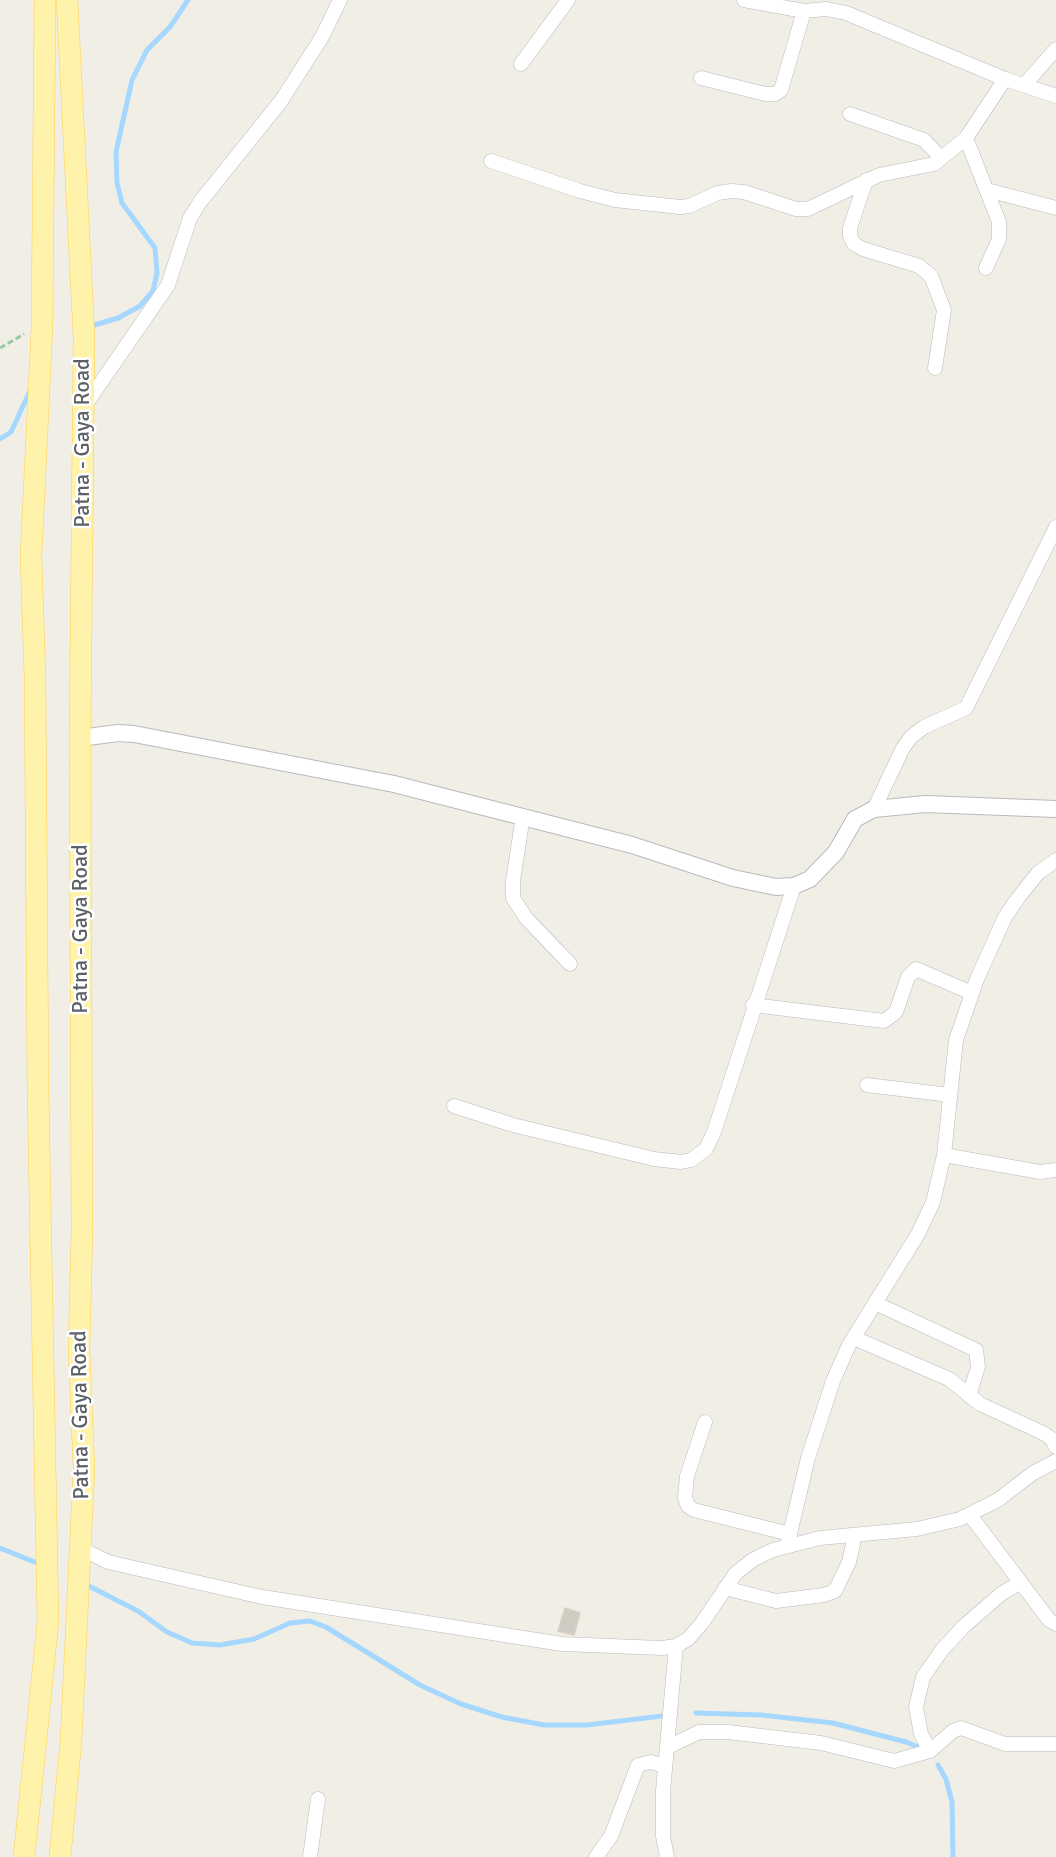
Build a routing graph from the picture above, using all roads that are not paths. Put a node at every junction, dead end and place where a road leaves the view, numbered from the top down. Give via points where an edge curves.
1 (45, 0) edge
2 (67, 0) edge
3 (340, 0) edge
4 (568, 0) edge
5 (744, 0) edge
6 (811, 7) edge
7 (1056, 50) edge
8 (521, 64) dead end
9 (701, 78) dead end
10 (1005, 78) junction
11 (1025, 84) junction
12 (1056, 96) edge
13 (850, 114) dead end
14 (966, 138) junction
15 (941, 158) junction
16 (491, 161) dead end
17 (866, 180) junction
18 (987, 190) junction
19 (1056, 208) edge
20 (986, 268) dead end
21 (935, 368) dead end
22 (84, 407) junction
23 (1056, 526) edge
24 (1052, 545) edge
25 (80, 738) junction
26 (874, 809) junction
27 (1056, 809) edge
28 (523, 816) junction
29 (1056, 860) edge
30 (794, 886) junction
31 (570, 964) dead end
32 (972, 993) junction
33 (753, 1005) junction
34 (867, 1085) dead end
35 (950, 1095) junction
36 (454, 1106) dead end
37 (944, 1155) junction
38 (1054, 1174) edge
39 (875, 1303) junction
40 (854, 1338) junction
41 (969, 1396) junction
42 (705, 1422) dead end
43 (1056, 1447) edge
44 (1056, 1461) edge
45 (970, 1515) junction
46 (855, 1534) junction
47 (789, 1540) junction
48 (80, 1548) junction
49 (1021, 1582) junction
50 (725, 1588) junction
51 (1056, 1624) edge
52 (676, 1646) junction
53 (1056, 1744) edge
54 (668, 1747) junction
55 (930, 1751) junction
56 (665, 1766) junction
57 (318, 1799) dead end
58 (24, 1857) edge
59 (60, 1857) edge
60 (310, 1857) edge
61 (596, 1857) edge
62 (668, 1857) edge

1 - 58 main road via 42,327 31,556 48,1622
2 - 22 main road, Patna - Gaya Road
3 - 22 street via 322,37 281,100 200,202 190,218 168,285
4 - 8 street
5 - 6 street
6 - 9 street via 781,90 775,94
6 - 10 street via 836,9
7 - 11 street
10 - 11 street
10 - 14 street
11 - 12 street
13 - 15 street via 924,140
14 - 15 street
14 - 18 street
15 - 17 street via 934,164
16 - 17 street via 598,196 680,207 731,191 808,209
17 - 21 street via 850,236 863,249 919,266 931,276 944,310
18 - 19 street
18 - 20 street via 1000,230
22 - 25 main road, Patna - Gaya Road
23 - 24 street
24 - 26 street via 966,708 911,737
25 - 28 street via 135,734 394,784
25 - 48 main road, Patna - Gaya Road via 79,1349 84,1469
26 - 27 street via 925,804
26 - 30 street via 855,819 836,852 816,874
28 - 30 street via 632,845 733,878 776,887
28 - 31 street via 513,898 526,918
29 - 32 street via 1038,873 1005,917
30 - 33 street
32 - 33 street via 916,969 908,977 896,1012 884,1021
32 - 35 street via 956,1041
33 - 36 street via 714,1132 706,1149 691,1160 654,1159 513,1125
34 - 35 street
35 - 37 street
37 - 38 street
37 - 39 street via 926,1219
39 - 40 street
39 - 41 street via 976,1350 978,1367
40 - 41 street via 949,1379
40 - 47 street via 825,1402
41 - 43 street via 1043,1433
42 - 47 street via 686,1482 688,1506
44 - 45 street
45 - 46 street via 917,1529
45 - 49 street
46 - 47 street
46 - 50 street via 849,1562 835,1591 776,1601
47 - 50 street via 754,1559
48 - 52 street via 108,1562 228,1590 386,1618 562,1644 642,1649
48 - 59 main road, Patna - Gaya Road via 71,1741
49 - 51 street via 1048,1620
49 - 55 street via 963,1627 923,1677 916,1707 921,1734
50 - 52 street via 702,1623
52 - 54 street
53 - 55 street via 1005,1744 961,1728
54 - 55 street via 708,1731 812,1742 894,1761
54 - 56 street
56 - 61 street via 651,1762 638,1765 610,1836
56 - 62 street via 662,1822
57 - 60 street

